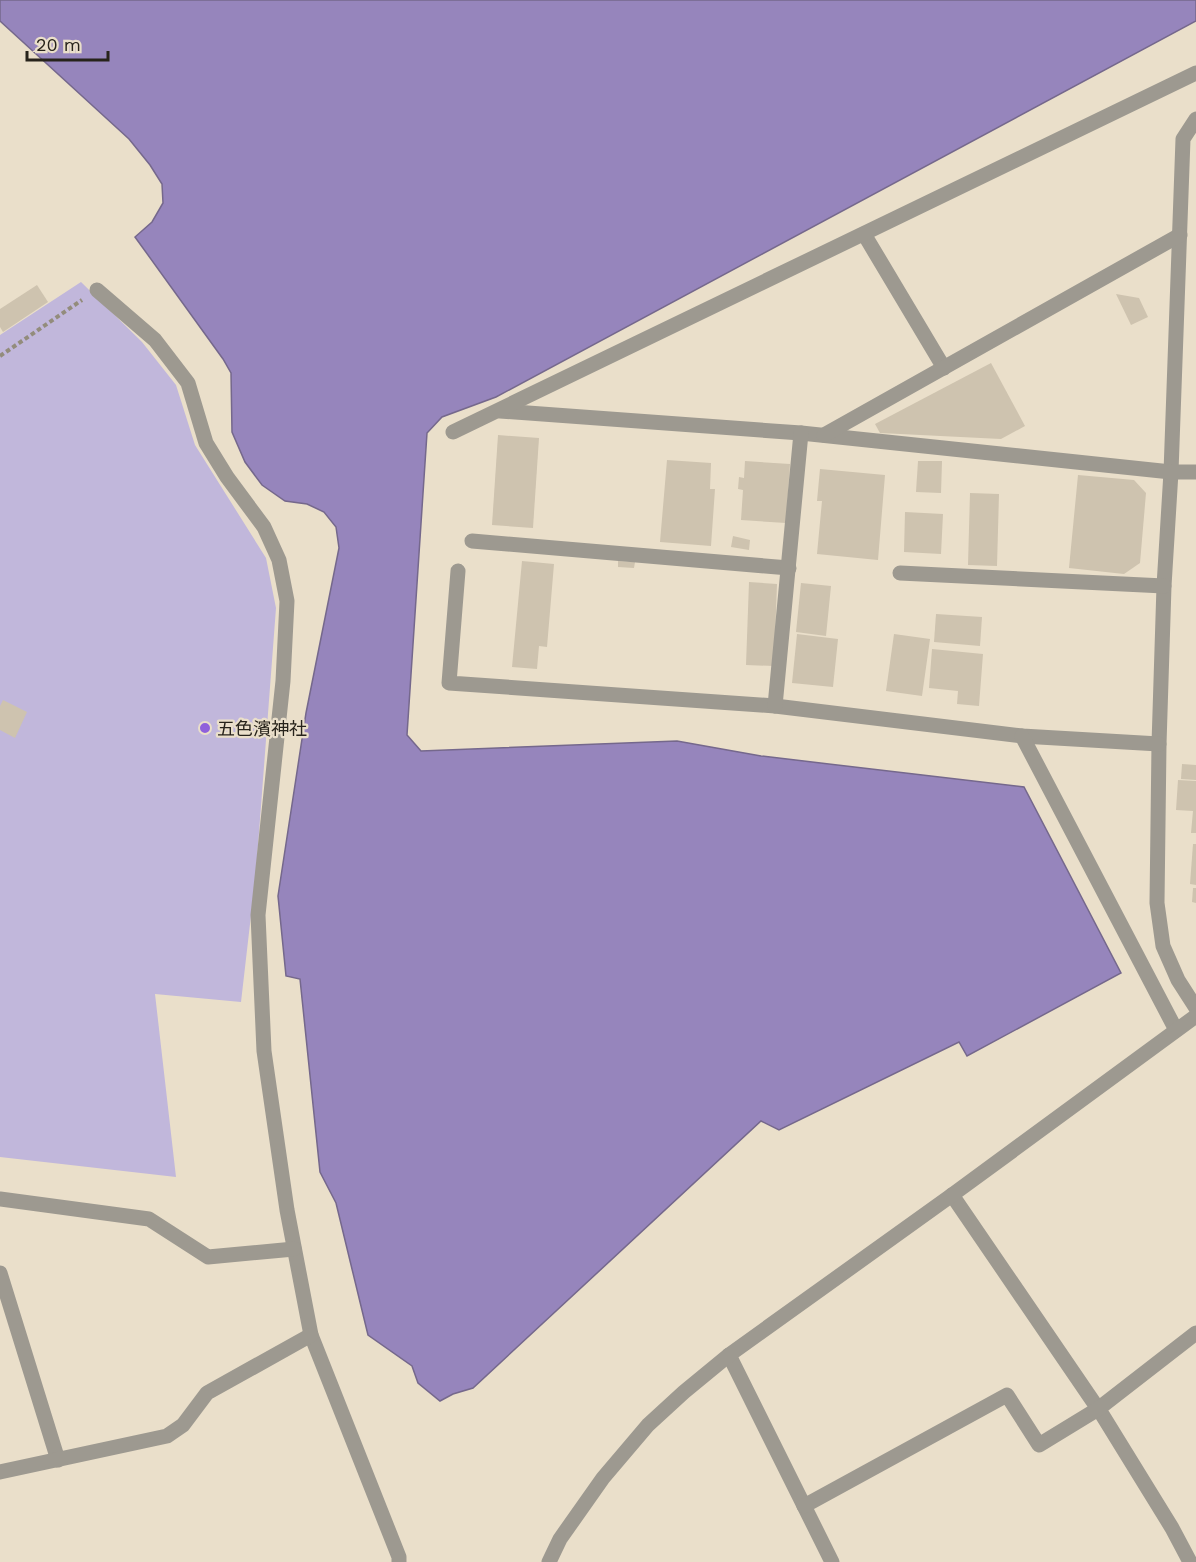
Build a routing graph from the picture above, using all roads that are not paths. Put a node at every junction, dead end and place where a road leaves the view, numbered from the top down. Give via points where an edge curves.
1 (1196, 73) edge
2 (1196, 119) edge
3 (864, 234) junction
4 (1180, 235) junction
5 (97, 290) road end
6 (944, 368) junction
7 (498, 411) junction
8 (453, 432) dead end
9 (801, 433) junction
10 (824, 435) junction
11 (1171, 472) junction
12 (1196, 472) edge
13 (472, 541) dead end
14 (789, 568) junction
15 (458, 571) dead end
16 (900, 573) dead end
17 (1164, 586) junction
18 (775, 706) junction
19 (1022, 736) junction
20 (1158, 744) junction
21 (1196, 1008) edge
22 (1196, 1016) edge
23 (1176, 1030) junction
24 (952, 1195) junction
25 (0, 1199) edge
26 (294, 1249) junction
27 (0, 1274) edge
28 (7, 1318) edge
29 (1196, 1333) edge
30 (311, 1335) junction
31 (729, 1355) junction
32 (1098, 1409) junction
33 (58, 1460) junction
34 (0, 1472) edge
35 (804, 1506) junction
36 (399, 1562) edge
37 (549, 1562) edge
38 (832, 1562) edge
39 (1190, 1562) edge

1 - 3 street
2 - 4 street via 1184,139
3 - 6 street
3 - 7 street
4 - 6 street
4 - 11 street
5 - 26 street via 156,340 188,383 206,443 264,527 279,560 286,601 283,681 258,915 264,1051
6 - 10 street
7 - 8 street
7 - 9 street
9 - 10 street
9 - 14 street
10 - 11 street
11 - 12 street
11 - 17 street
13 - 14 street
14 - 18 street
15 - 18 street via 449,683
16 - 17 street
17 - 20 street
18 - 19 street
19 - 20 street
19 - 23 street
20 - 21 street via 1157,903 1163,946
22 - 23 street
23 - 24 street
24 - 31 street
24 - 32 street
25 - 26 street via 149,1219 208,1257
26 - 30 street
27 - 28 street
28 - 33 street
29 - 32 street
30 - 33 street via 207,1393 183,1425 167,1436
30 - 36 street
31 - 35 street
31 - 37 street via 648,1425 603,1478 560,1539
32 - 35 street via 1039,1445 1007,1395
32 - 39 street
33 - 34 street
35 - 38 street

